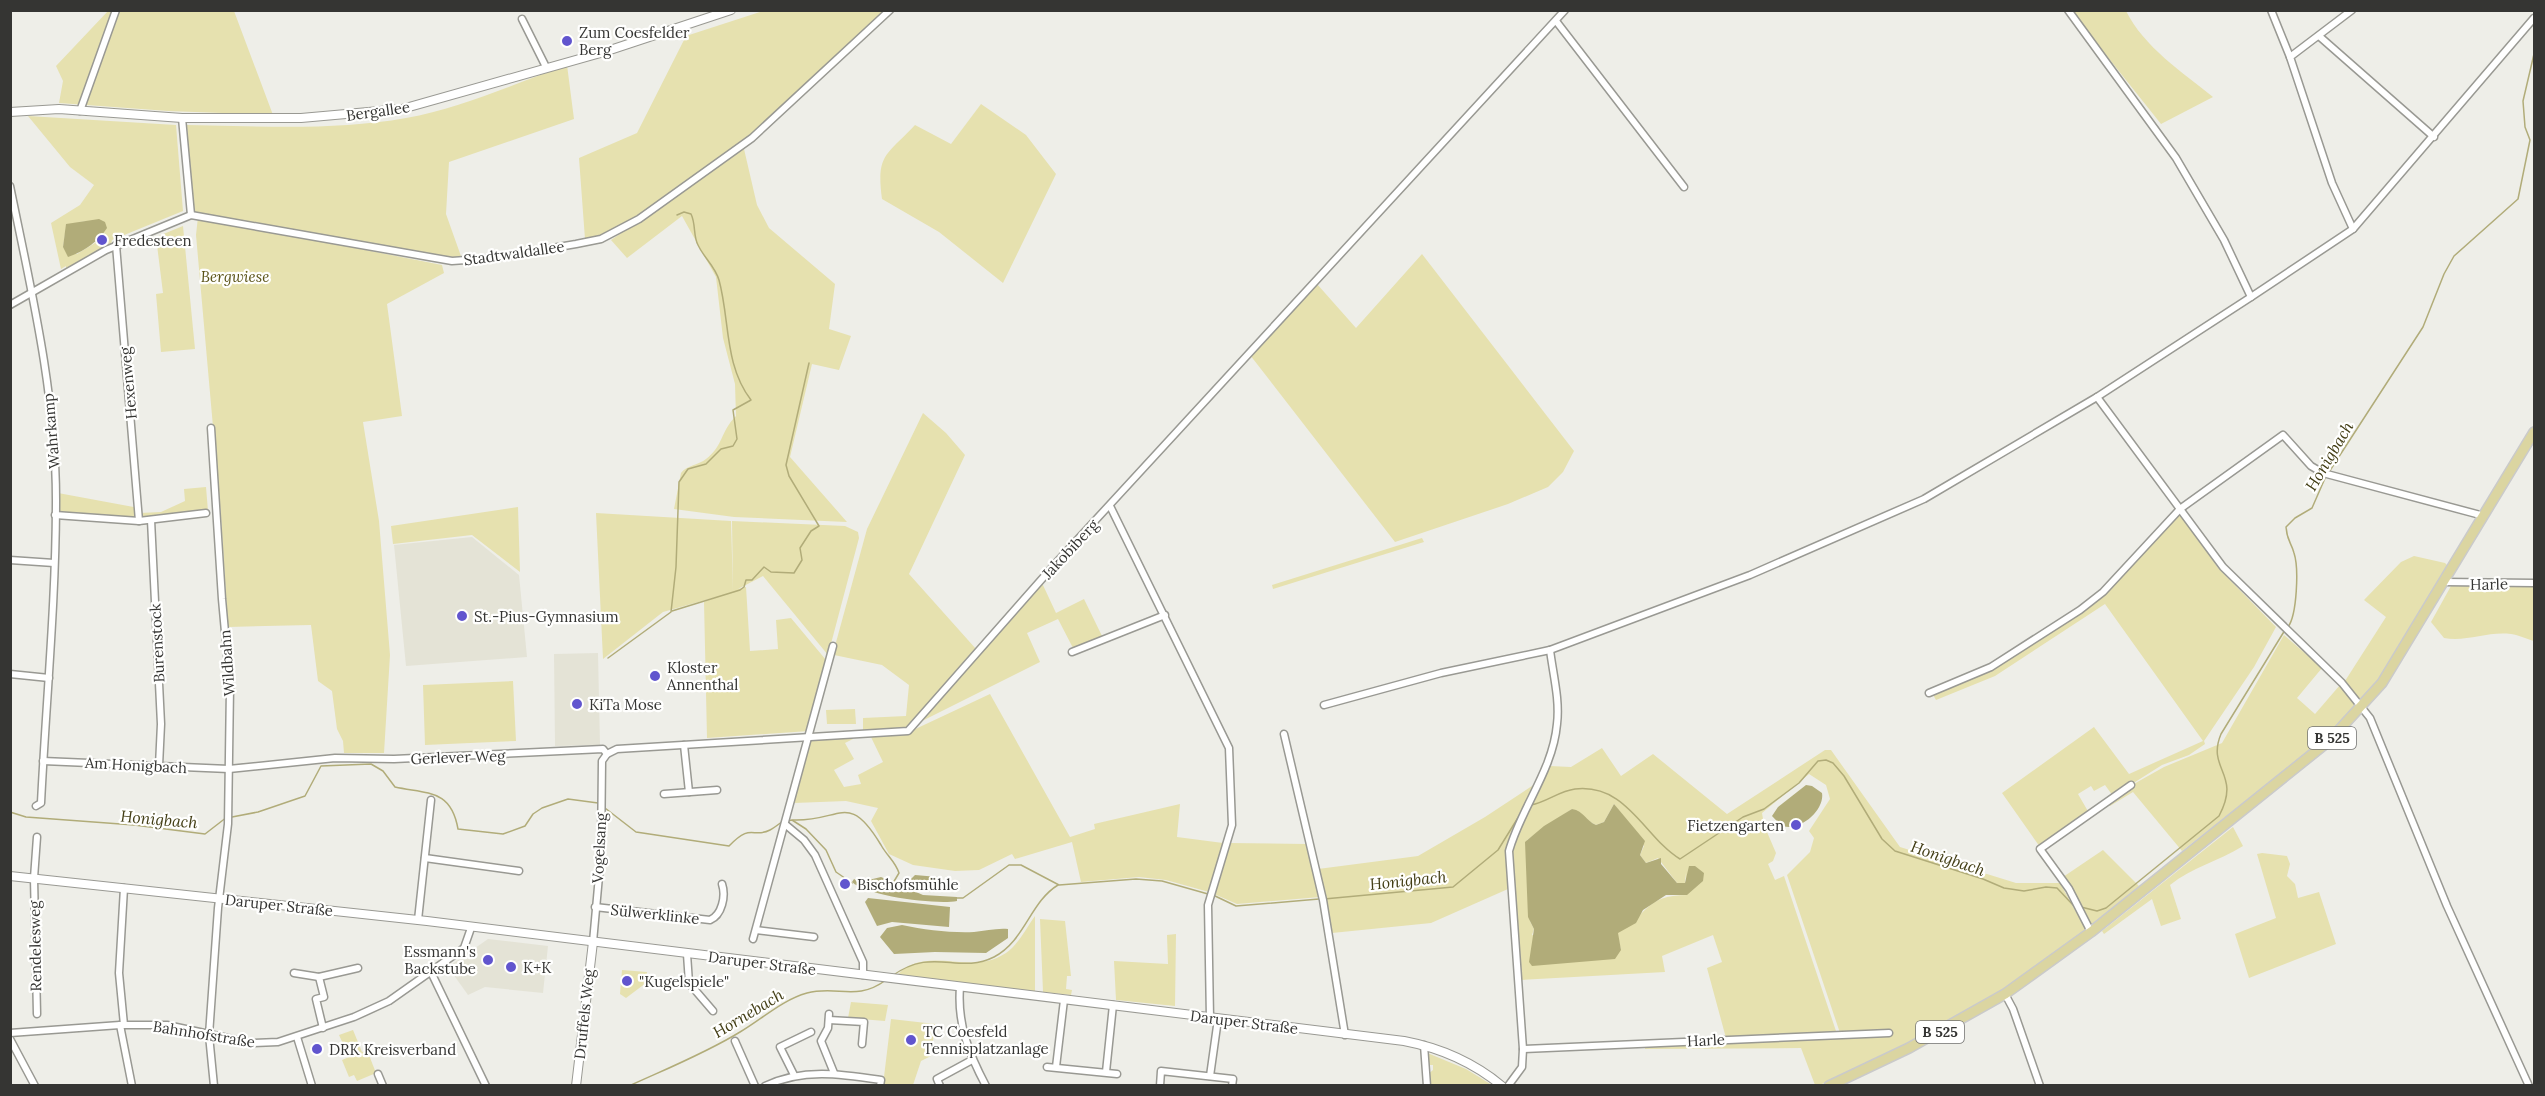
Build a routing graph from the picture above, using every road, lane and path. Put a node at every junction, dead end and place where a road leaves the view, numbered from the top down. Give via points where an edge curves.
1 (116, 10) edge
2 (731, 10) edge
3 (890, 10) edge
4 (1565, 10) edge
5 (2068, 10) edge
6 (2271, 10) edge
7 (2352, 10) edge
8 (2535, 18) edge
9 (522, 19) dead end
10 (1556, 21) junction
11 (2319, 36) junction
12 (2290, 57) junction
13 (546, 67) junction
14 (80, 111) junction
15 (10, 112) edge
16 (182, 117) junction
17 (2434, 137) junction
18 (10, 186) edge
19 (1684, 186) dead end
20 (191, 215) junction
21 (2353, 229) junction
22 (116, 245) junction
23 (32, 292) junction
24 (2251, 297) junction
25 (10, 305) edge
26 (2097, 397) junction
27 (211, 428) dead end
28 (2535, 432) edge
29 (1110, 507) junction
30 (2180, 509) junction
31 (206, 513) dead end
32 (55, 514) junction
33 (2484, 516) junction
34 (151, 520) junction
35 (139, 522) junction
36 (10, 560) edge
37 (54, 563) junction
38 (2444, 582) junction
39 (2535, 583) edge
40 (1165, 615) junction
41 (833, 646) dead end
42 (1550, 650) junction
43 (1072, 652) dead end
44 (10, 674) edge
45 (50, 678) junction
46 (1929, 693) dead end
47 (1324, 705) dead end
48 (2362, 707) junction
49 (908, 731) joint
50 (1284, 734) dead end
51 (810, 736) junction
52 (684, 745) junction
53 (607, 754) junction
54 (43, 761) junction
55 (159, 766) junction
56 (229, 769) junction
57 (2132, 785) dead end
58 (717, 790) dead end
59 (689, 792) junction
60 (664, 794) dead end
61 (430, 800) dead end
62 (36, 806) dead end
63 (787, 821) junction
64 (37, 837) dead end
65 (425, 858) junction
66 (519, 871) dead end
67 (10, 876) edge
68 (34, 878) junction
69 (722, 884) dead end
70 (124, 888) junction
71 (220, 899) junction
72 (595, 907) junction
73 (418, 921) junction
74 (471, 928) junction
75 (756, 930) junction
76 (2091, 932) junction
77 (814, 937) dead end
78 (753, 939) dead end
79 (592, 942) junction
80 (687, 954) junction
81 (358, 968) dead end
82 (431, 972) junction
83 (294, 974) dead end
84 (863, 975) junction
85 (319, 977) junction
86 (960, 987) junction
87 (2005, 994) junction
88 (1064, 1000) junction
89 (1113, 1005) junction
90 (713, 1011) dead end
91 (37, 1014) dead end
92 (1214, 1019) junction
93 (122, 1025) junction
94 (323, 1028) junction
95 (811, 1032) dead end
96 (10, 1033) edge
97 (1889, 1033) dead end
98 (209, 1035) junction
99 (1345, 1035) junction
100 (297, 1037) junction
101 (10, 1039) edge
102 (735, 1041) dead end
103 (862, 1044) dead end
104 (1424, 1045) junction
105 (1523, 1049) junction
106 (18, 1053) junction
107 (10, 1057) edge
108 (972, 1060) junction
109 (1047, 1067) dead end
110 (1056, 1067) junction
111 (834, 1072) junction
112 (1106, 1072) junction
113 (378, 1074) dead end
114 (1117, 1074) dead end
115 (794, 1075) junction
116 (1210, 1076) junction
117 (881, 1083) edge
118 (35, 1086) edge
119 (132, 1086) edge
120 (214, 1086) edge
121 (312, 1086) edge
122 (383, 1086) edge
123 (486, 1086) edge
124 (576, 1086) edge
125 (755, 1086) edge
126 (765, 1086) edge
127 (940, 1086) edge
128 (986, 1086) edge
129 (1160, 1086) edge
130 (1232, 1086) edge
131 (1427, 1086) edge
132 (1502, 1086) edge
133 (1508, 1086) edge
134 (1829, 1086) edge
135 (2040, 1086) edge
136 (2529, 1086) edge

1 - 14 street
2 - 13 street, Bergallee
3 - 20 street, Stadtwaldallee via 752,138 639,219 601,239 494,258 452,261
4 - 10 street
5 - 24 street via 2176,158 2224,240
6 - 12 street
7 - 11 street
8 - 17 street
9 - 13 street
10 - 19 street
10 - 29 street
11 - 12 street
11 - 17 street
12 - 21 street via 2332,183
13 - 16 street, Bergallee via 402,109 330,117
14 - 15 street, Bergallee
14 - 16 street, Bergallee
16 - 20 street
17 - 21 street
18 - 23 street, Wahrkamp
20 - 22 street
21 - 24 street
22 - 23 street
22 - 35 street, Hexenweg
23 - 25 street
23 - 32 street, Wahrkamp via 52,426
24 - 26 street
26 - 30 street
26 - 42 street via 1901,510 1750,575
27 - 56 street, Wildbahn via 230,687
28 - 33 main road, B 525
29 - 40 street, Jakobiberg
29 - 49 street, Jakobiberg
30 - 33 street via 2283,435 2311,466 2323,473
30 - 46 street via 2103,592 2080,610 1991,668
30 - 48 street via 2223,567
31 - 34 street
32 - 35 street
32 - 37 street, Wahrkamp
33 - 38 main road, B 525
34 - 35 street
34 - 55 street, Burenstock via 161,724
36 - 37 street
37 - 45 street, Wahrkamp
38 - 39 street, Harle
38 - 48 main road, B 525 via 2382,682
40 - 43 street
40 - 92 street, Jakobiberg via 1229,747 1232,825 1208,905
41 - 51 street
42 - 47 street via 1442,673
42 - 105 street via 1557,726 1509,851
44 - 45 street
45 - 54 street, Wahrkamp
48 - 76 main road, B 525 via 2330,740
48 - 136 street
49 - 51 street, Gerlever Weg
50 - 99 street via 1323,898
51 - 52 street, Gerlever Weg
51 - 63 street
52 - 53 street, Gerlever Weg via 617,749
52 - 59 street
53 - 56 street, Gerlever Weg via 603,749 348,758
53 - 72 street, Vogelsang via 602,761
54 - 55 street, Am Honigbach
54 - 62 street, Wahrkamp via 41,803
55 - 56 street, Am Honigbach
56 - 71 street, Wildbahn
57 - 76 street via 2040,849
58 - 59 street
59 - 60 street
61 - 65 street
63 - 75 street
63 - 84 street via 815,855 863,962
64 - 68 street
65 - 66 street
65 - 73 street
67 - 68 street, Daruper Straße
68 - 70 street, Daruper Straße
68 - 91 street, Rendelesweg
69 - 72 street, Sülwerklinke via 725,894 717,916 710,920
70 - 71 street, Daruper Straße
70 - 93 street via 119,973
71 - 73 street, Daruper Straße
71 - 98 street, Wildbahn
72 - 79 street, Vogelsang
73 - 74 street, Daruper Straße
74 - 79 street, Daruper Straße
74 - 82 street, Bahnhofstraße via 464,948
75 - 77 street
75 - 78 street
76 - 87 main road, B 525
79 - 80 street, Daruper Straße
79 - 124 street, Druffels Weg
80 - 84 street, Daruper Straße
80 - 90 street via 688,984
81 - 85 street
82 - 94 street, Bahnhofstraße via 378,1007
82 - 123 street
83 - 85 street
84 - 86 street, Daruper Straße
85 - 94 street via 324,997 316,999
86 - 88 street, Daruper Straße
86 - 108 street via 961,1026
87 - 134 main road, B 525 via 1909,1048
87 - 135 street
88 - 89 street, Daruper Straße
88 - 110 street
89 - 92 street, Daruper Straße
89 - 112 street
92 - 99 street, Daruper Straße
92 - 116 street, Jakobiberg
93 - 96 street, Bahnhofstraße
93 - 98 street, Bahnhofstraße via 167,1025
93 - 119 street
94 - 100 street, Bahnhofstraße
95 - 115 street via 780,1047
97 - 105 street, Harle
98 - 100 street, Bahnhofstraße via 261,1044
98 - 120 street, Wildbahn
99 - 104 street, Daruper Straße
100 - 121 street
101 - 106 street
102 - 125 street
103 - 111 street via 864,1023 829,1017 821,1041
104 - 131 street
104 - 132 street, Daruper Straße via 1471,1064
105 - 133 street via 1522,1067
106 - 107 street
106 - 118 street
108 - 127 street via 937,1079
108 - 128 street
109 - 110 street
110 - 112 street
111 - 115 street
111 - 117 street
112 - 114 street
113 - 122 street
115 - 126 street
116 - 129 street via 1161,1071
116 - 130 street via 1233,1079

